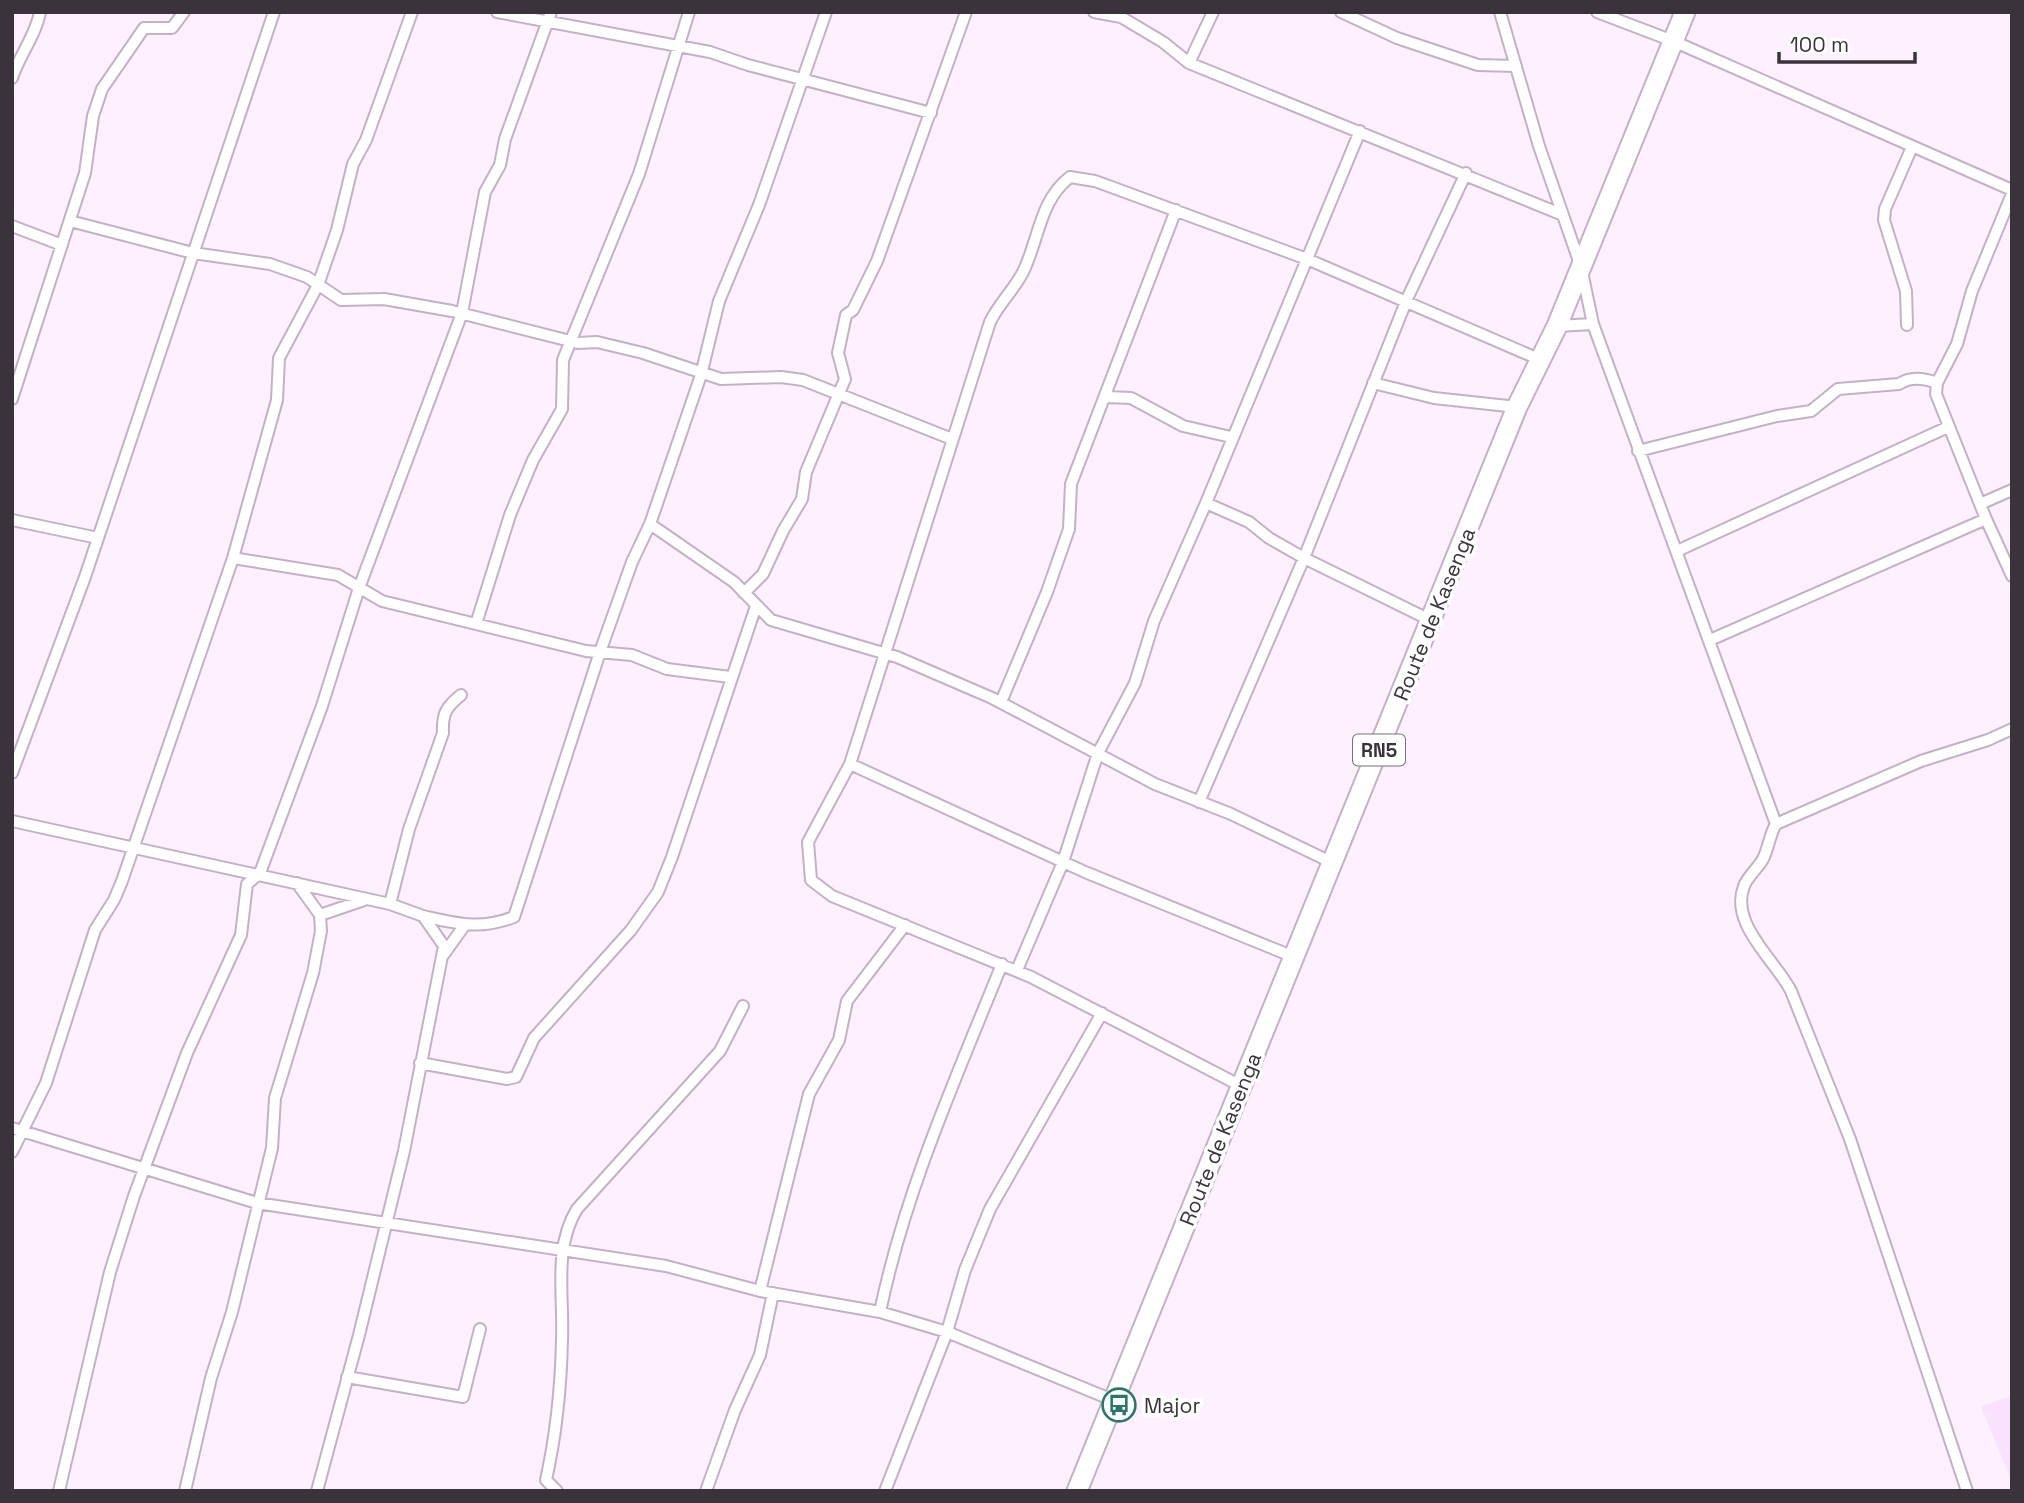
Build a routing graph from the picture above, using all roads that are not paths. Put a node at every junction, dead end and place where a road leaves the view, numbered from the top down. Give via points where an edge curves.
1 (40, 12) edge
2 (184, 12) edge
3 (274, 12) edge
4 (412, 12) edge
5 (497, 12) edge
6 (551, 12) edge
7 (689, 12) edge
8 (826, 12) edge
9 (966, 12) edge
10 (1094, 12) edge
11 (1213, 12) edge
12 (1341, 12) edge
13 (1500, 12) edge
14 (1597, 12) edge
15 (1685, 12) edge
16 (547, 24) junction
17 (1673, 41) junction
18 (679, 47) junction
19 (1189, 63) junction
20 (1516, 66) junction
21 (12, 78) edge
22 (805, 79) junction
23 (931, 113) junction
24 (1360, 131) junction
25 (1912, 147) junction
26 (1466, 173) junction
27 (2012, 192) edge
28 (1176, 210) junction
29 (1563, 215) junction
30 (70, 220) junction
31 (12, 226) edge
32 (62, 245) junction
33 (193, 253) junction
34 (1307, 259) junction
35 (1581, 267) junction
36 (318, 285) junction
37 (1407, 299) junction
38 (462, 313) junction
39 (1593, 324) junction
40 (1907, 325) dead end
41 (1557, 326) junction
42 (571, 339) junction
43 (1541, 360) junction
44 (701, 375) junction
45 (1373, 383) junction
46 (1937, 383) junction
47 (841, 393) junction
48 (1107, 397) junction
49 (12, 399) edge
50 (1517, 407) junction
51 (1948, 427) junction
52 (1231, 437) junction
53 (952, 439) junction
54 (1638, 451) junction
55 (2012, 490) edge
56 (1206, 503) junction
57 (1980, 504) junction
58 (1986, 519) junction
59 (12, 520) edge
60 (650, 524) junction
61 (98, 538) junction
62 (1677, 551) junction
63 (233, 558) junction
64 (1304, 558) junction
65 (2012, 576) edge
66 (359, 588) junction
67 (744, 593) junction
68 (756, 606) junction
69 (1432, 621) junction
70 (476, 624) junction
71 (1710, 640) junction
72 (600, 652) junction
73 (883, 655) junction
74 (730, 677) junction
75 (461, 695) dead end
76 (1001, 702) junction
77 (2012, 729) edge
78 (1098, 753) junction
79 (850, 764) junction
80 (12, 773) edge
81 (1199, 802) junction
82 (12, 821) edge
83 (1776, 824) junction
84 (133, 846) junction
85 (1063, 862) junction
86 (1333, 863) junction
87 (260, 873) junction
88 (297, 883) junction
89 (369, 898) junction
90 (390, 904) junction
91 (320, 915) junction
92 (423, 916) junction
93 (905, 925) junction
94 (464, 926) junction
95 (442, 956) junction
96 (1294, 957) junction
97 (1002, 964) junction
98 (1017, 970) junction
99 (743, 1006) dead end
100 (1102, 1013) junction
101 (420, 1063) junction
102 (1241, 1086) junction
103 (17, 1129) edge
104 (12, 1152) edge
105 (144, 1170) junction
106 (257, 1203) junction
107 (386, 1224) junction
108 (561, 1251) junction
109 (760, 1290) junction
110 (773, 1293) junction
111 (880, 1312) junction
112 (480, 1329) dead end
113 (947, 1332) junction
114 (347, 1377) junction
115 (1115, 1401) junction
116 (1084, 1485) edge
117 (58, 1491) edge
118 (185, 1491) edge
119 (317, 1491) edge
120 (557, 1491) edge
121 (706, 1491) edge
122 (885, 1491) edge
123 (1967, 1491) edge

1 - 21 street
2 - 30 street via 172,28 144,28 102,89
3 - 33 street
4 - 36 street via 371,128 353,164
5 - 16 street
6 - 16 street
7 - 18 street
8 - 22 street
9 - 23 street
10 - 19 street via 1121,17
11 - 19 street
12 - 20 street via 1478,65
13 - 20 street
14 - 17 street
15 - 17 highway, Route de Kasenga / RN5
16 - 18 street
16 - 38 street via 500,165 485,192
17 - 25 street
17 - 35 highway, Route de Kasenga / RN5
18 - 22 street
18 - 42 street via 639,174
19 - 24 street
20 - 29 street
22 - 23 street
22 - 44 street via 719,302
23 - 47 street via 877,261 846,316 838,353 845,379
24 - 26 street
24 - 34 street
25 - 27 street
25 - 40 street via 1884,220 1906,291
26 - 29 street
26 - 37 street
27 - 46 street via 1972,291 1957,344
28 - 34 street
28 - 48 street
28 - 53 street via 1095,181 1070,177 1057,187 1024,270 990,322
29 - 35 street
30 - 32 street
30 - 33 street
31 - 32 street
32 - 49 street
33 - 36 street via 270,264
33 - 61 street
34 - 37 street
34 - 52 street
35 - 39 street
35 - 41 highway, Route de Kasenga / RN5
36 - 38 street via 341,300 384,299
36 - 63 street via 278,358 277,400
37 - 43 street
37 - 45 street
38 - 42 street
38 - 66 street
39 - 41 street
39 - 54 street
41 - 43 highway, Route de Kasenga / RN5
42 - 44 street via 643,354
42 - 70 street via 563,360 562,409 533,460 510,515
43 - 50 highway, Route de Kasenga / RN5
44 - 47 street via 731,380 781,377
44 - 60 street
45 - 50 street via 1434,398
45 - 64 street
46 - 51 street via 1936,394
46 - 54 street via 1925,379 1847,387 1831,393 1811,411
47 - 53 street
47 - 67 street via 806,471 797,513 763,574
48 - 52 street via 1131,398 1183,426
48 - 76 street via 1071,484 1069,528 1047,592
50 - 69 highway, Route de Kasenga / RN5
51 - 57 street
51 - 62 street
52 - 56 street
53 - 73 street
54 - 62 street
55 - 57 street
56 - 64 street via 1249,522
56 - 78 street via 1154,621 1135,683
57 - 58 street
58 - 65 street
58 - 71 street
59 - 61 street
60 - 67 street
60 - 72 street
61 - 80 street
62 - 71 street
63 - 66 street via 338,575
63 - 84 street
64 - 69 street
64 - 81 street
66 - 70 street via 382,601
66 - 87 street via 322,706
67 - 68 street
68 - 73 street via 780,624
68 - 74 street
69 - 86 highway, Route de Kasenga / RN5
70 - 72 street
71 - 83 street
72 - 74 street via 632,655 667,669
72 - 94 street via 514,917 490,926
73 - 76 street
73 - 79 street
74 - 101 street via 658,892 631,930 534,1038 516,1077
75 - 90 street via 447,706 443,733 409,829
76 - 78 street
77 - 83 street via 1922,761
78 - 81 street
78 - 85 street
79 - 85 street
79 - 93 street via 808,842 811,880 832,897
81 - 86 street
82 - 84 street
83 - 123 street via 1762,861 1745,884 1742,910 1757,942 1791,991 1850,1139
84 - 87 street
84 - 103 street via 114,900 95,930 47,1083
85 - 96 street
85 - 98 street
86 - 96 highway, Route de Kasenga / RN5
87 - 88 street
87 - 105 street via 247,884 241,935 187,1053
88 - 89 street
88 - 91 street
89 - 90 street
89 - 91 street
90 - 92 street
91 - 106 street via 313,973 275,1098 272,1148
92 - 94 street
92 - 95 street via 444,946
93 - 97 street
93 - 109 street via 847,1000 839,1040 808,1094
94 - 95 street
95 - 101 street
96 - 102 highway, Route de Kasenga / RN5
97 - 98 street
97 - 111 street via 913,1190
98 - 100 street
99 - 108 street via 720,1051 577,1209
100 - 102 street
100 - 113 street via 990,1209
101 - 107 street
102 - 115 highway, Route de Kasenga / RN5
103 - 104 street
103 - 105 street
105 - 106 street
105 - 117 street via 110,1272
106 - 107 street
106 - 118 street
107 - 108 street
107 - 114 street
108 - 109 street via 666,1266
108 - 120 street via 562,1342 546,1480
109 - 110 street
110 - 111 street
110 - 121 street via 760,1355
111 - 113 street
112 - 114 street via 463,1397
113 - 115 street
113 - 122 street
114 - 119 street
115 - 116 highway, Route de Kasenga / RN5

